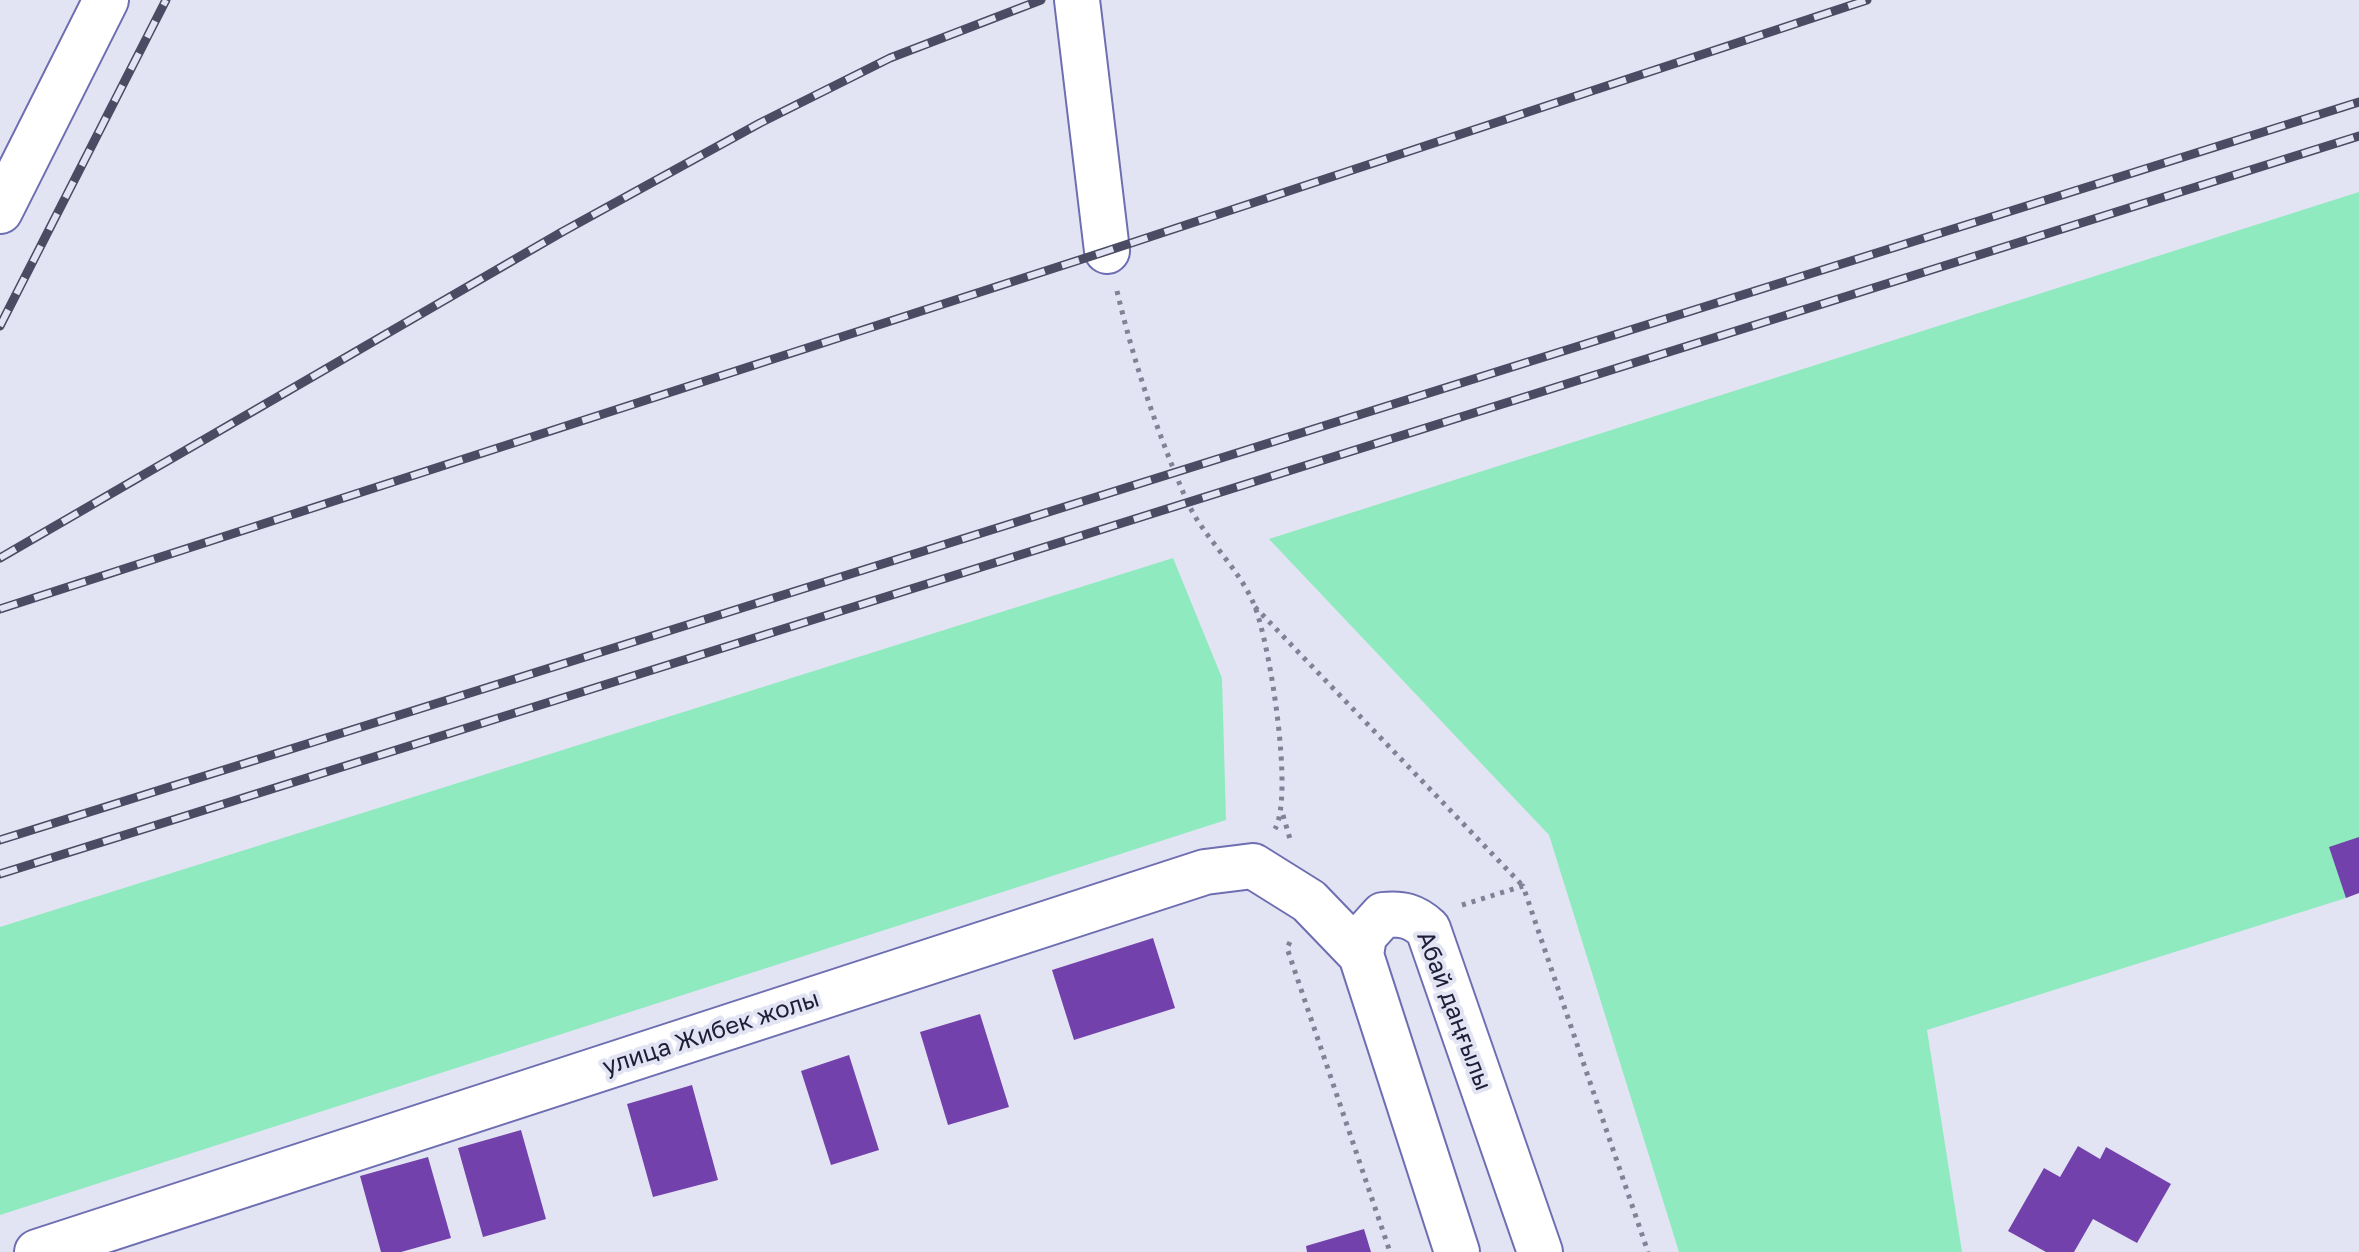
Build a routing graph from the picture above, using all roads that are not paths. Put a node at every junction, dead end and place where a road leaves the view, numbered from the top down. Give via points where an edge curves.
1 (106, 0) edge
2 (1077, 0) edge
3 (0, 211) edge
4 (1107, 251) road end
5 (1361, 955) junction
6 (37, 1252) edge
7 (1457, 1252) edge
8 (1540, 1252) edge

1 - 3 street
2 - 4 street
5 - 6 street, улица Жибек жолы via 1309,901 1253,866 1205,872
5 - 7 street
5 - 8 street, Абай даңғылы via 1364,936 1383,915 1400,913 1428,929

